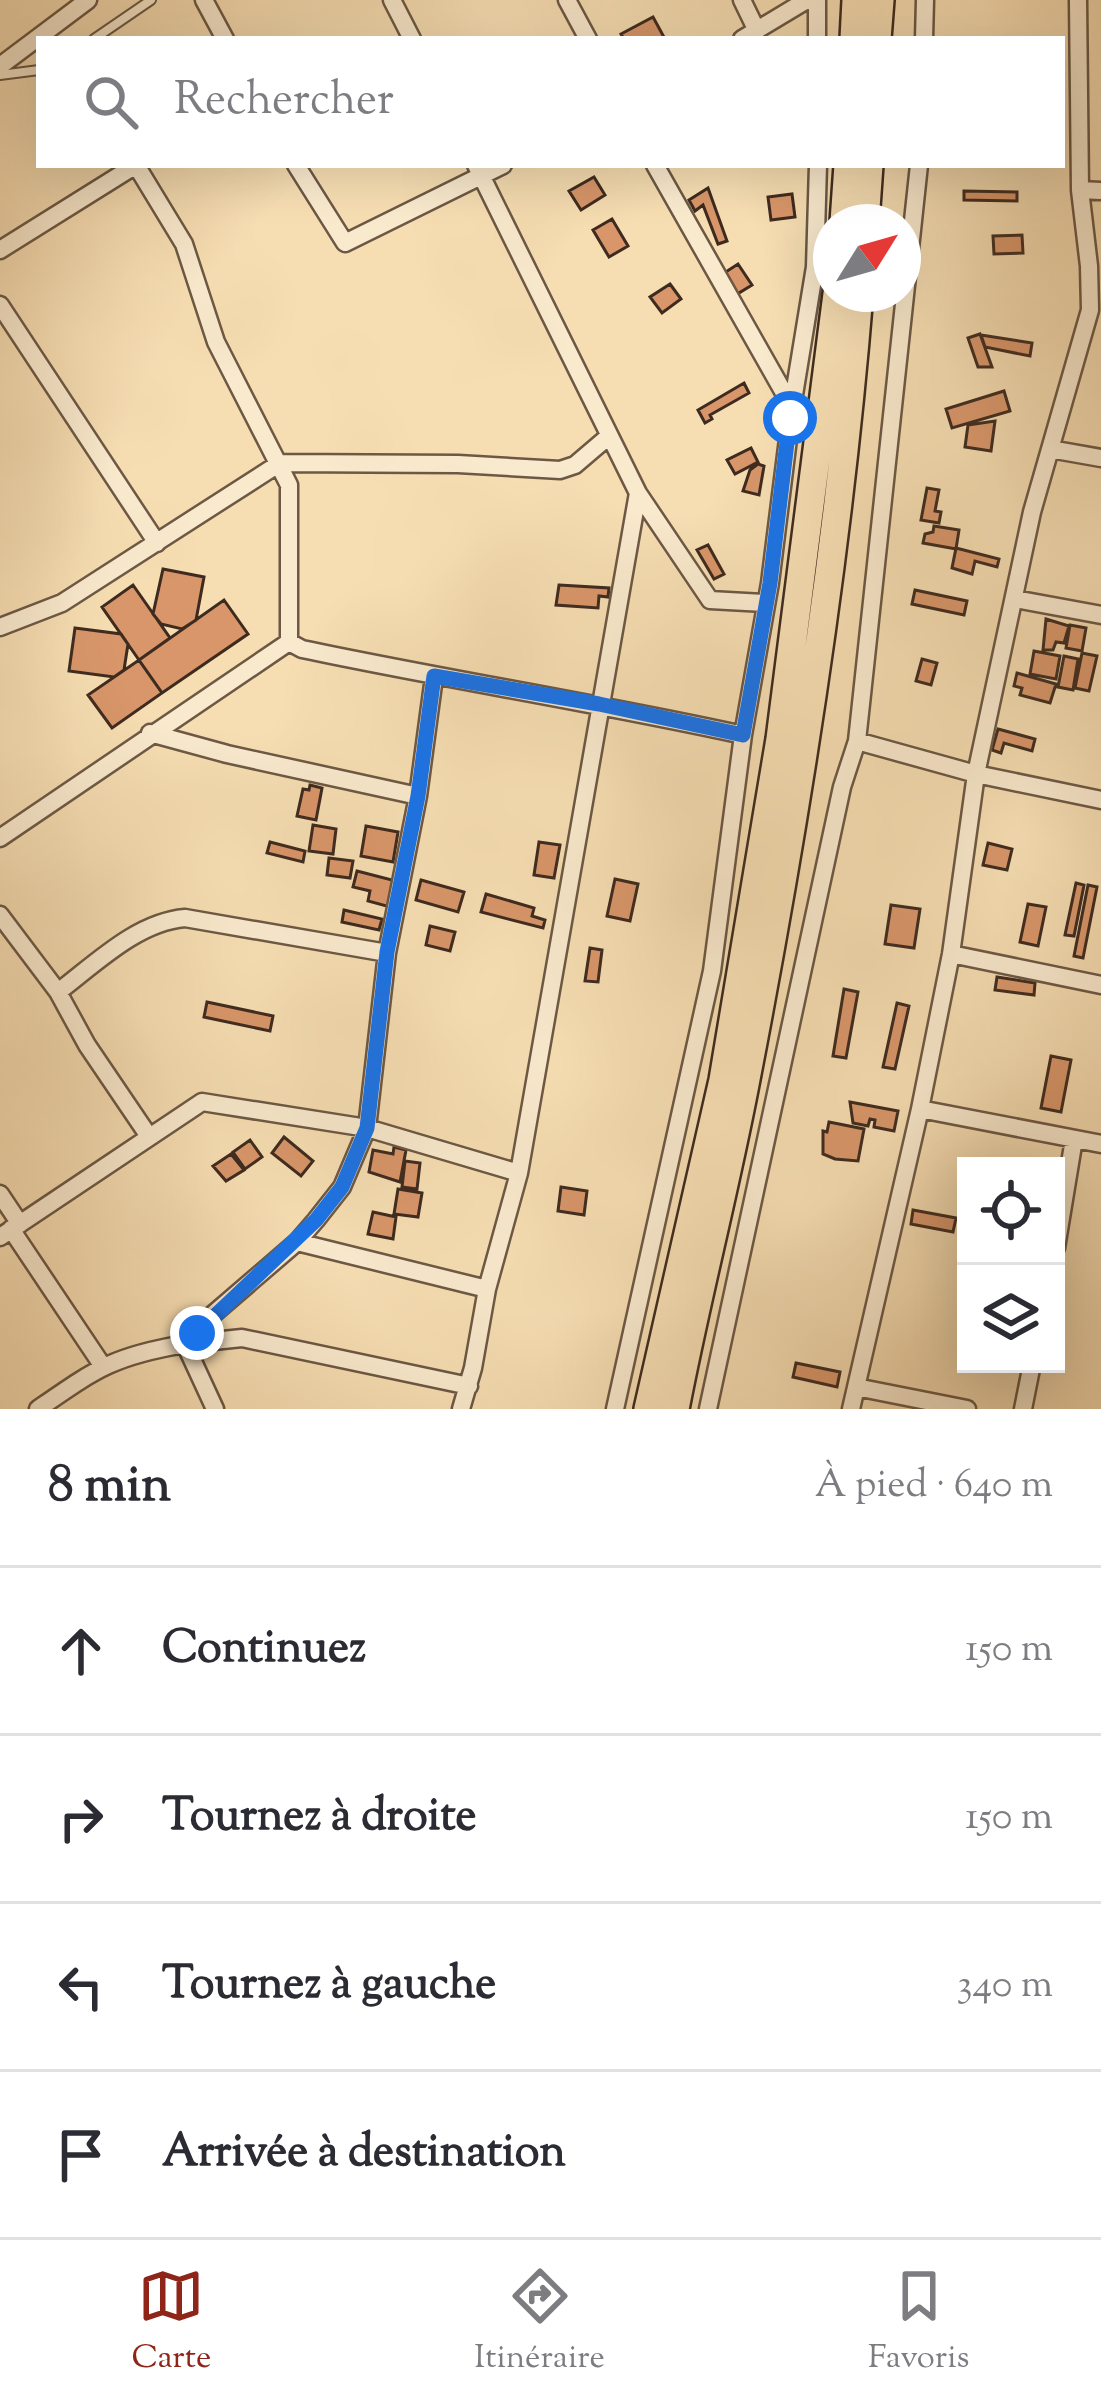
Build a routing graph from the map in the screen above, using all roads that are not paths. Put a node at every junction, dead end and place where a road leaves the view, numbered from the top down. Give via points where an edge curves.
1 (88, 0) edge
2 (152, 0) edge
3 (204, 0) edge
4 (392, 0) edge
5 (567, 0) edge
6 (742, 0) edge
7 (807, 0) edge
8 (818, 0) edge
9 (856, 0) edge
10 (880, 0) edge
11 (925, 0) edge
12 (1078, 0) edge
13 (749, 35) edge
14 (43, 36) edge
15 (98, 36) edge
16 (223, 36) edge
17 (410, 36) edge
18 (586, 36) edge
19 (817, 36) edge
20 (854, 36) edge
21 (877, 36) edge
22 (924, 36) edge
23 (36, 41) edge
24 (0, 70) edge
25 (36, 70) edge
26 (131, 168) edge
27 (138, 168) edge
28 (298, 168) edge
29 (657, 168) edge
30 (818, 168) edge
31 (848, 168) edge
32 (869, 168) edge
33 (919, 168) edge
34 (478, 171) edge
35 (1080, 190) junction
36 (1101, 191) edge
37 (845, 204) edge
38 (866, 204) edge
39 (0, 250) edge
40 (0, 305) edge
41 (835, 312) edge
42 (857, 312) edge
43 (792, 407) junction
44 (609, 436) junction
45 (1050, 449) junction
46 (1101, 458) edge
47 (280, 463) junction
48 (638, 493) junction
49 (158, 543) junction
50 (1015, 599) junction
51 (765, 603) junction
52 (1101, 615) edge
53 (0, 627) edge
54 (289, 642) junction
55 (434, 676) junction
56 (599, 704) junction
57 (150, 733) junction
58 (743, 735) junction
59 (857, 741) junction
60 (976, 774) junction
61 (418, 796) junction
62 (1101, 800) edge
63 (730, 833) junction
64 (0, 838) edge
65 (764, 840) junction
66 (0, 915) edge
67 (387, 952) junction
68 (951, 954) junction
69 (1101, 985) edge
70 (58, 992) junction
71 (920, 1109) junction
72 (367, 1128) junction
73 (148, 1135) junction
74 (1074, 1139) junction
75 (1101, 1144) edge
76 (519, 1173) junction
77 (0, 1194) edge
78 (1065, 1194) edge
79 (10, 1230) edge
80 (297, 1242) junction
81 (487, 1289) junction
82 (184, 1344) junction
83 (102, 1365) junction
84 (1030, 1373) edge
85 (469, 1386) junction
86 (856, 1387) junction
87 (38, 1409) edge
88 (215, 1409) edge
89 (461, 1409) edge
90 (615, 1409) edge
91 (648, 1409) edge
92 (675, 1409) edge
93 (708, 1409) edge
94 (851, 1409) edge
95 (967, 1409) edge
96 (1023, 1409) edge

1 - 14 street
2 - 15 lane
3 - 16 street
4 - 17 street
5 - 18 street
6 - 13 street
7 - 13 street
8 - 19 street
9 - 20 main road
10 - 21 main road
11 - 22 street
12 - 35 street
23 - 24 street
24 - 25 lane
26 - 39 street
27 - 47 street via 184,244 217,342
28 - 34 street via 345,243
29 - 43 street
30 - 43 street via 815,267
31 - 37 main road
32 - 38 main road
33 - 59 street
34 - 44 street
35 - 36 street
35 - 45 street via 1090,310
40 - 49 street
41 - 65 main road
42 - 92 main road via 790,833
43 - 51 street
44 - 47 street via 560,470
44 - 48 street
45 - 46 street
45 - 50 street
47 - 49 street
47 - 54 street via 290,492
48 - 51 street via 710,600
48 - 56 street
49 - 53 street via 62,603
50 - 52 street
50 - 60 street
51 - 58 street
54 - 55 street
54 - 57 street
55 - 56 street
55 - 61 street
56 - 58 street
56 - 76 street
57 - 61 street
57 - 64 street
58 - 63 street
59 - 60 street
59 - 93 street
60 - 62 street
60 - 68 street
61 - 67 street
63 - 65 street
63 - 90 street via 705,1010
65 - 91 main road via 723,1080
66 - 70 street
67 - 70 street via 164,920
67 - 72 street
68 - 69 street
68 - 71 street
70 - 73 street
71 - 74 street
71 - 86 street
72 - 73 street via 206,1101
72 - 76 street
72 - 80 street via 342,1187
73 - 79 street
74 - 75 street
74 - 78 street
76 - 81 street
77 - 79 street
79 - 83 street
80 - 81 street
80 - 82 street
81 - 85 street
82 - 83 street
82 - 85 street via 242,1338
82 - 88 street
83 - 87 street
84 - 96 street
85 - 89 street
86 - 94 street
86 - 95 street

